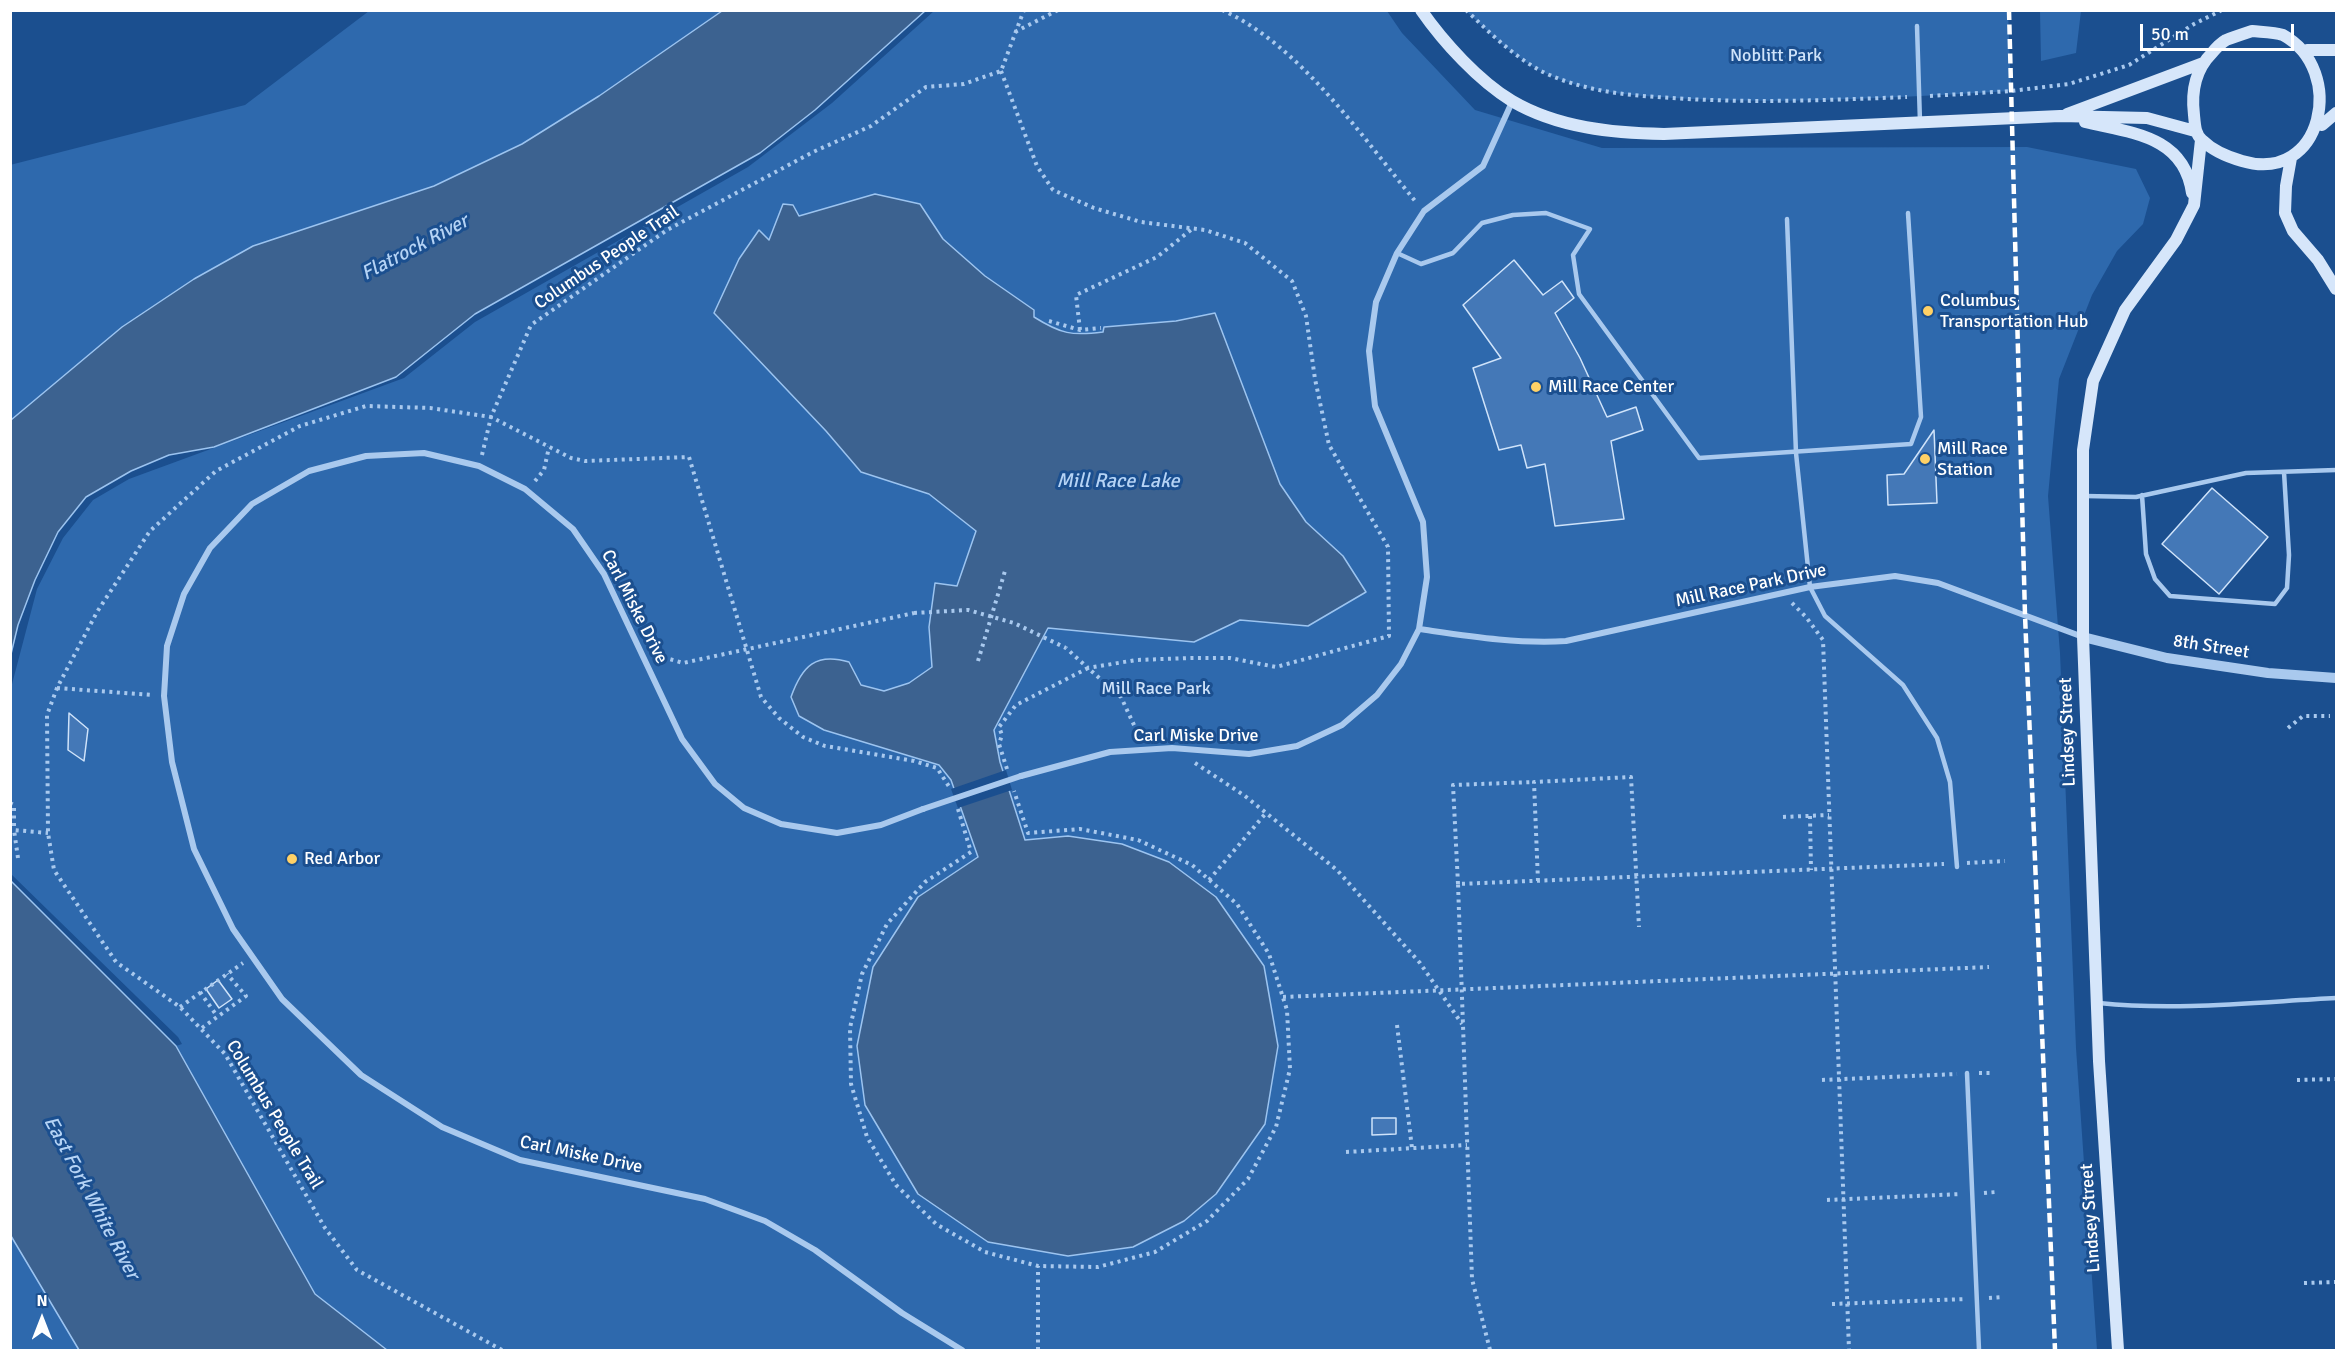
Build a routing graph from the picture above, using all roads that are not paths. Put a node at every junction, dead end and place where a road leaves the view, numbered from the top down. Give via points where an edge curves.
1 (1421, 10) edge
2 (1917, 26) dead end
3 (2307, 50) junction
4 (2337, 50) edge
5 (2203, 63) junction
6 (1512, 101) junction
7 (2337, 113) edge
8 (2060, 116) junction
9 (1920, 122) junction
10 (2322, 125) junction
11 (2198, 135) junction
12 (2291, 158) junction
13 (2194, 205) junction
14 (1908, 213) dead end
15 (1787, 219) dead end
16 (1397, 253) junction
17 (2337, 289) edge
18 (1796, 453) junction
19 (2337, 470) edge
20 (2284, 472) junction
21 (2142, 495) junction
22 (2083, 496) junction
23 (1810, 587) junction
24 (1419, 629) junction
25 (2083, 637) junction
26 (2337, 678) edge
27 (1957, 865) road end
28 (2337, 998) edge
29 (2097, 1002) junction
30 (1967, 1073) road end
31 (962, 1350) edge
32 (1979, 1350) edge
33 (2118, 1350) edge

1 - 6 main road via 1469,66
2 - 9 lane
3 - 4 main road
3 - 5 main road via 2282,34 2252,31 2223,41
3 - 10 main road via 2322,72 2328,98
5 - 8 main road
5 - 11 main road via 2193,86
6 - 9 main road via 1569,123 1630,133
6 - 16 street, Carl Miske Drive via 1483,166 1424,211
7 - 10 main road
8 - 9 main road
8 - 11 main road via 2147,118
8 - 13 main road via 2146,136 2172,150 2191,182
10 - 12 main road via 2310,144
11 - 12 main road via 2226,157 2258,166
11 - 13 main road, Lindsey Street
12 - 17 main road via 2285,213 2293,231
13 - 22 main road, Lindsey Street via 2176,240 2125,310 2093,381 2083,450
14 - 18 lane via 1921,417 1911,444
15 - 18 lane
16 - 18 lane via 1421,264 1453,253 1482,223 1513,215 1546,213 1590,229 1573,255 1580,294 1699,458
16 - 24 street, Carl Miske Drive via 1376,302 1369,351 1375,406 1423,522 1427,577
18 - 23 lane
19 - 20 lane
20 - 21 lane via 2246,473
20 - 21 lane via 2287,588 2275,604 2170,596 2155,579 2146,554
21 - 22 lane
22 - 25 main road, Lindsey Street
23 - 24 street, Mill Race Park Drive via 1566,641 1488,640
23 - 25 street, Mill Race Park Drive via 1895,576 1938,583
23 - 27 lane via 1825,616 1903,685 1937,738 1950,782
24 - 31 street, Carl Miske Drive, bridge via 1401,664 1377,695 1342,725 1298,746 1249,754 1172,748 1110,752 1021,776 881,825 837,833 781,824 744,808 715,784 682,739 604,574 573,529 528,491 479,466 424,453 366,456 309,471 252,504 210,548 183,594 167,646 164,696 172,762 194,849 233,929 282,999 361,1075 442,1126 520,1160 705,1199 765,1221 815,1250 902,1313
25 - 26 street, 8th Street via 2167,658 2268,673
25 - 29 main road, Lindsey Street
28 - 29 lane via 2181,1005
29 - 33 main road, Lindsey Street
30 - 32 lane

